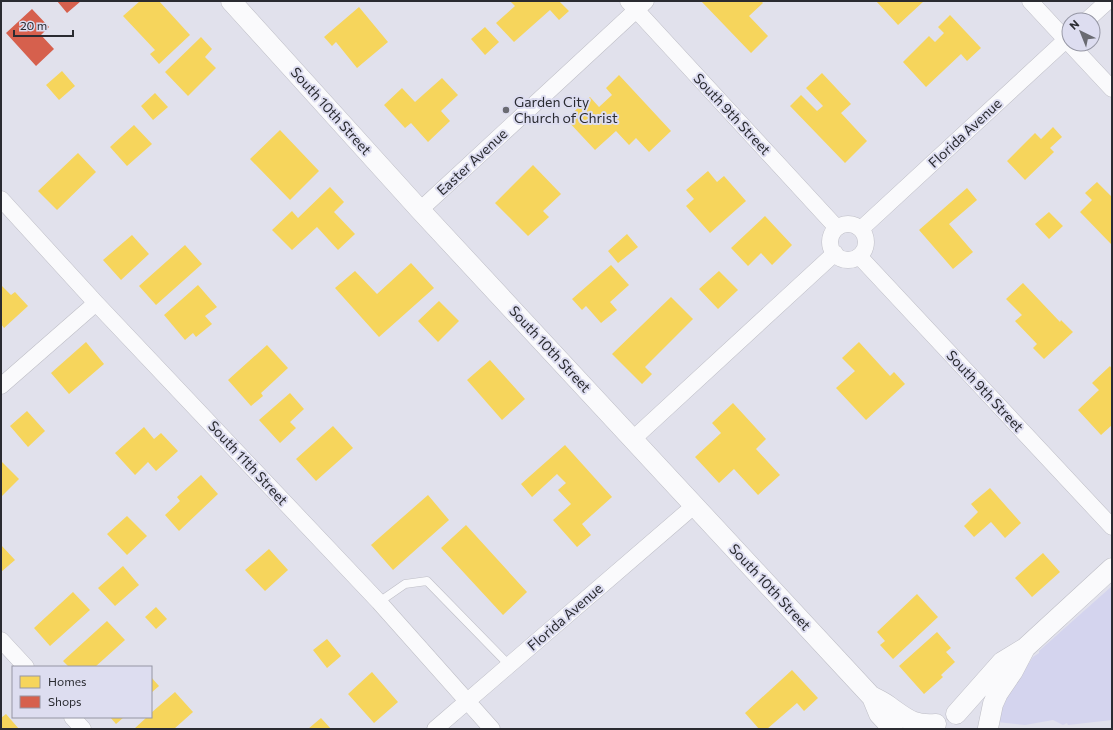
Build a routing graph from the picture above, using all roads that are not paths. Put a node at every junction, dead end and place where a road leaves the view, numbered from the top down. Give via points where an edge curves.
1 (231, 1) edge
2 (1030, 1) edge
3 (1108, 1) edge
4 (637, 4) edge
5 (1096, 12) edge
6 (1061, 33) edge
7 (1061, 48) edge
8 (1079, 52) edge
9 (1112, 89) edge
10 (1, 199) edge
11 (420, 210) junction
12 (837, 228) junction
13 (861, 229) junction
14 (835, 253) junction
15 (859, 256) junction
16 (96, 303) junction
17 (1, 386) edge
18 (633, 439) junction
19 (695, 505) junction
20 (1112, 527) edge
21 (1112, 568) edge
22 (379, 602) junction
23 (1, 640) edge
24 (1026, 648) junction
25 (509, 665) junction
26 (25, 666) edge
27 (871, 696) junction
28 (467, 702) junction
29 (956, 714) junction
30 (73, 718) edge
31 (934, 726) edge
32 (83, 729) edge
33 (435, 729) edge
34 (492, 729) edge
35 (893, 729) edge
36 (988, 729) edge

1 - 11 street, South 10th Street
2 - 6 street
3 - 5 street
4 - 11 street, Easter Avenue
4 - 12 street, South 9th Street
7 - 13 street, Florida Avenue
8 - 9 street
10 - 16 street, South 11th Street
11 - 18 street, South 10th Street
12 - 13 street via 847,224
12 - 14 street via 830,242
13 - 15 street via 866,241
14 - 15 street via 848,260
14 - 18 street
15 - 20 street, South 9th Street
16 - 17 street
16 - 22 street, South 11th Street
18 - 19 street, South 10th Street
19 - 25 street, Florida Avenue
19 - 27 street, South 10th Street
21 - 24 street
22 - 25 lane via 405,584 427,581
22 - 28 street, South 11th Street
23 - 26 street
24 - 29 street via 1002,662
24 - 36 street via 998,693
25 - 28 street, Florida Avenue
27 - 31 street, South 10th Street via 904,718
27 - 35 street, South 10th Street via 879,714
28 - 33 street, Florida Avenue
28 - 34 street, South 11th Street
29 - 31 street via 946,717
29 - 36 street via 974,717 982,721
30 - 32 street

